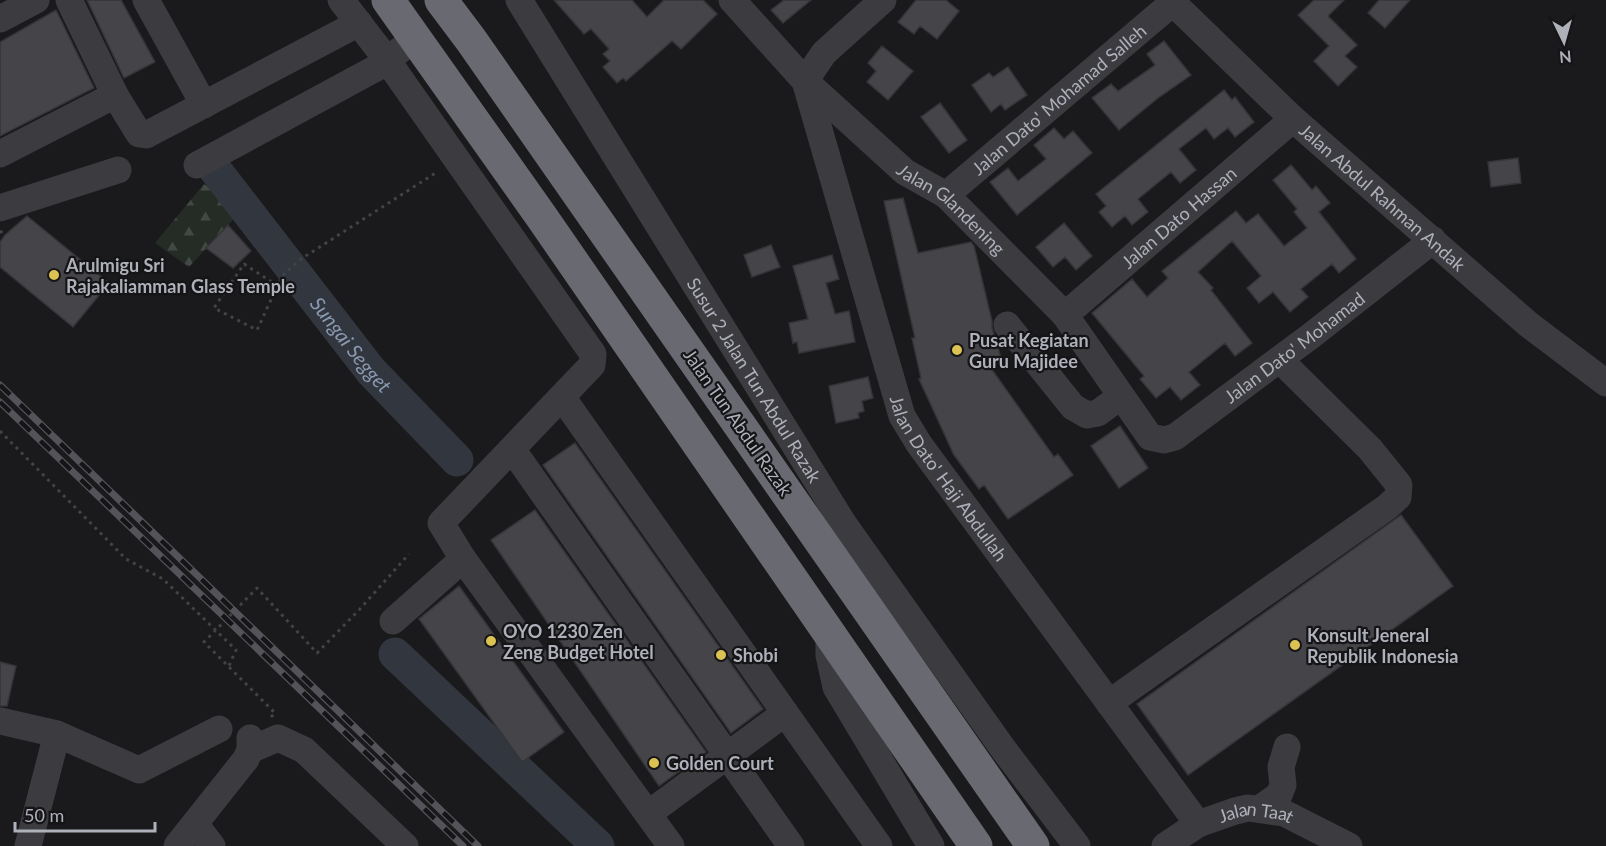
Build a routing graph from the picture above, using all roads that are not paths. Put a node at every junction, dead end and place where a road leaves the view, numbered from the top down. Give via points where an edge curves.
1 (36, 0) edge
2 (69, 0) edge
3 (146, 0) edge
4 (388, 0) edge
5 (441, 0) edge
6 (519, 0) edge
7 (732, 0) edge
8 (883, 0) edge
9 (1173, 1) edge
10 (348, 7) edge
11 (0, 19) edge
12 (415, 38) junction
13 (387, 60) junction
14 (805, 81) junction
15 (116, 95) junction
16 (204, 105) junction
17 (1293, 119) junction
18 (0, 154) edge
19 (197, 165) dead end
20 (118, 170) dead end
21 (946, 195) junction
22 (0, 208) edge
23 (1433, 240) junction
24 (1065, 315) junction
25 (1528, 324) junction
26 (1007, 325) dead end
27 (1280, 360) junction
28 (1606, 383) edge
29 (1121, 396) junction
30 (562, 397) junction
31 (1606, 399) edge
32 (1150, 436) joint
33 (512, 449) junction
34 (463, 559) junction
35 (393, 621) dead end
36 (829, 633) junction
37 (1109, 703) junction
38 (785, 713) junction
39 (0, 722) edge
40 (219, 729) dead end
41 (57, 734) junction
42 (957, 738) junction
43 (1287, 747) dead end
44 (727, 756) junction
45 (996, 756) junction
46 (1259, 808) junction
47 (648, 814) junction
48 (954, 815) junction
49 (195, 824) junction
50 (1198, 824) junction
51 (1305, 838) edge
52 (28, 846) edge
53 (177, 846) edge
54 (212, 846) edge
55 (405, 846) edge
56 (671, 846) edge
57 (791, 846) edge
58 (879, 846) edge
59 (931, 846) edge
60 (970, 846) edge
61 (976, 846) edge
62 (1033, 846) edge
63 (1053, 846) edge
64 (1077, 846) edge
65 (1165, 846) edge
66 (1349, 846) edge

1 - 11 street
2 - 15 street
3 - 16 street
4 - 12 highway
5 - 42 highway, Jalan Tun Abdul Razak
6 - 45 street, Susur 2 Jalan Tun Abdul Razak via 843,523
7 - 14 street, Jalan Glandening
8 - 14 street via 824,53
9 - 17 street, Jalan Abdul Rahman Andak
9 - 21 street, Jalan Dato' Mohamad Salleh
10 - 13 street
10 - 16 street
12 - 13 street
12 - 36 highway
13 - 19 street
13 - 30 street via 590,348 592,365
14 - 21 street, Jalan Glandening via 905,172
14 - 37 street, Jalan Dato' Haji Abdullah via 902,416
15 - 16 street via 139,134 146,135
15 - 18 street
17 - 23 street, Jalan Abdul Rahman Andak
17 - 24 street, Jalan Dato Hassan
20 - 22 street
21 - 24 street, Jalan Glandening
23 - 25 street, Jalan Abdul Rahman Andak
23 - 27 street, Jalan Dato' Mohamad
24 - 29 street, Jalan Glandening
25 - 28 street, Jalan Abdul Rahman Andak
25 - 31 street
26 - 29 street via 1073,407 1087,415 1098,413
27 - 32 street, Jalan Dato' Mohamad via 1175,437 1164,440
27 - 37 street via 1370,449 1399,485 1398,497
29 - 32 street, Jalan Glandening
30 - 33 street
30 - 38 street
33 - 34 street via 441,523
33 - 44 street
34 - 35 street
34 - 47 street
36 - 48 highway
36 - 59 street via 836,687
37 - 50 street, Jalan Dato' Haji Abdullah
38 - 44 street
38 - 58 street
39 - 41 street
40 - 41 street via 139,770
41 - 52 street
42 - 45 highway
42 - 62 highway, Jalan Tun Abdul Razak
43 - 46 street via 1281,767 1280,795
44 - 47 street
44 - 57 street
45 - 63 highway
45 - 64 street, Susur 2 Jalan Tun Abdul Razak
46 - 50 street, Jalan Taat via 1235,811
46 - 51 street, Jalan Taat via 1284,813
47 - 56 street
48 - 60 highway
48 - 61 highway
49 - 53 street
49 - 54 street
49 - 55 street via 246,759 250,744 278,738 304,750
50 - 65 street, Jalan Taat
51 - 66 street, Jalan Taat

